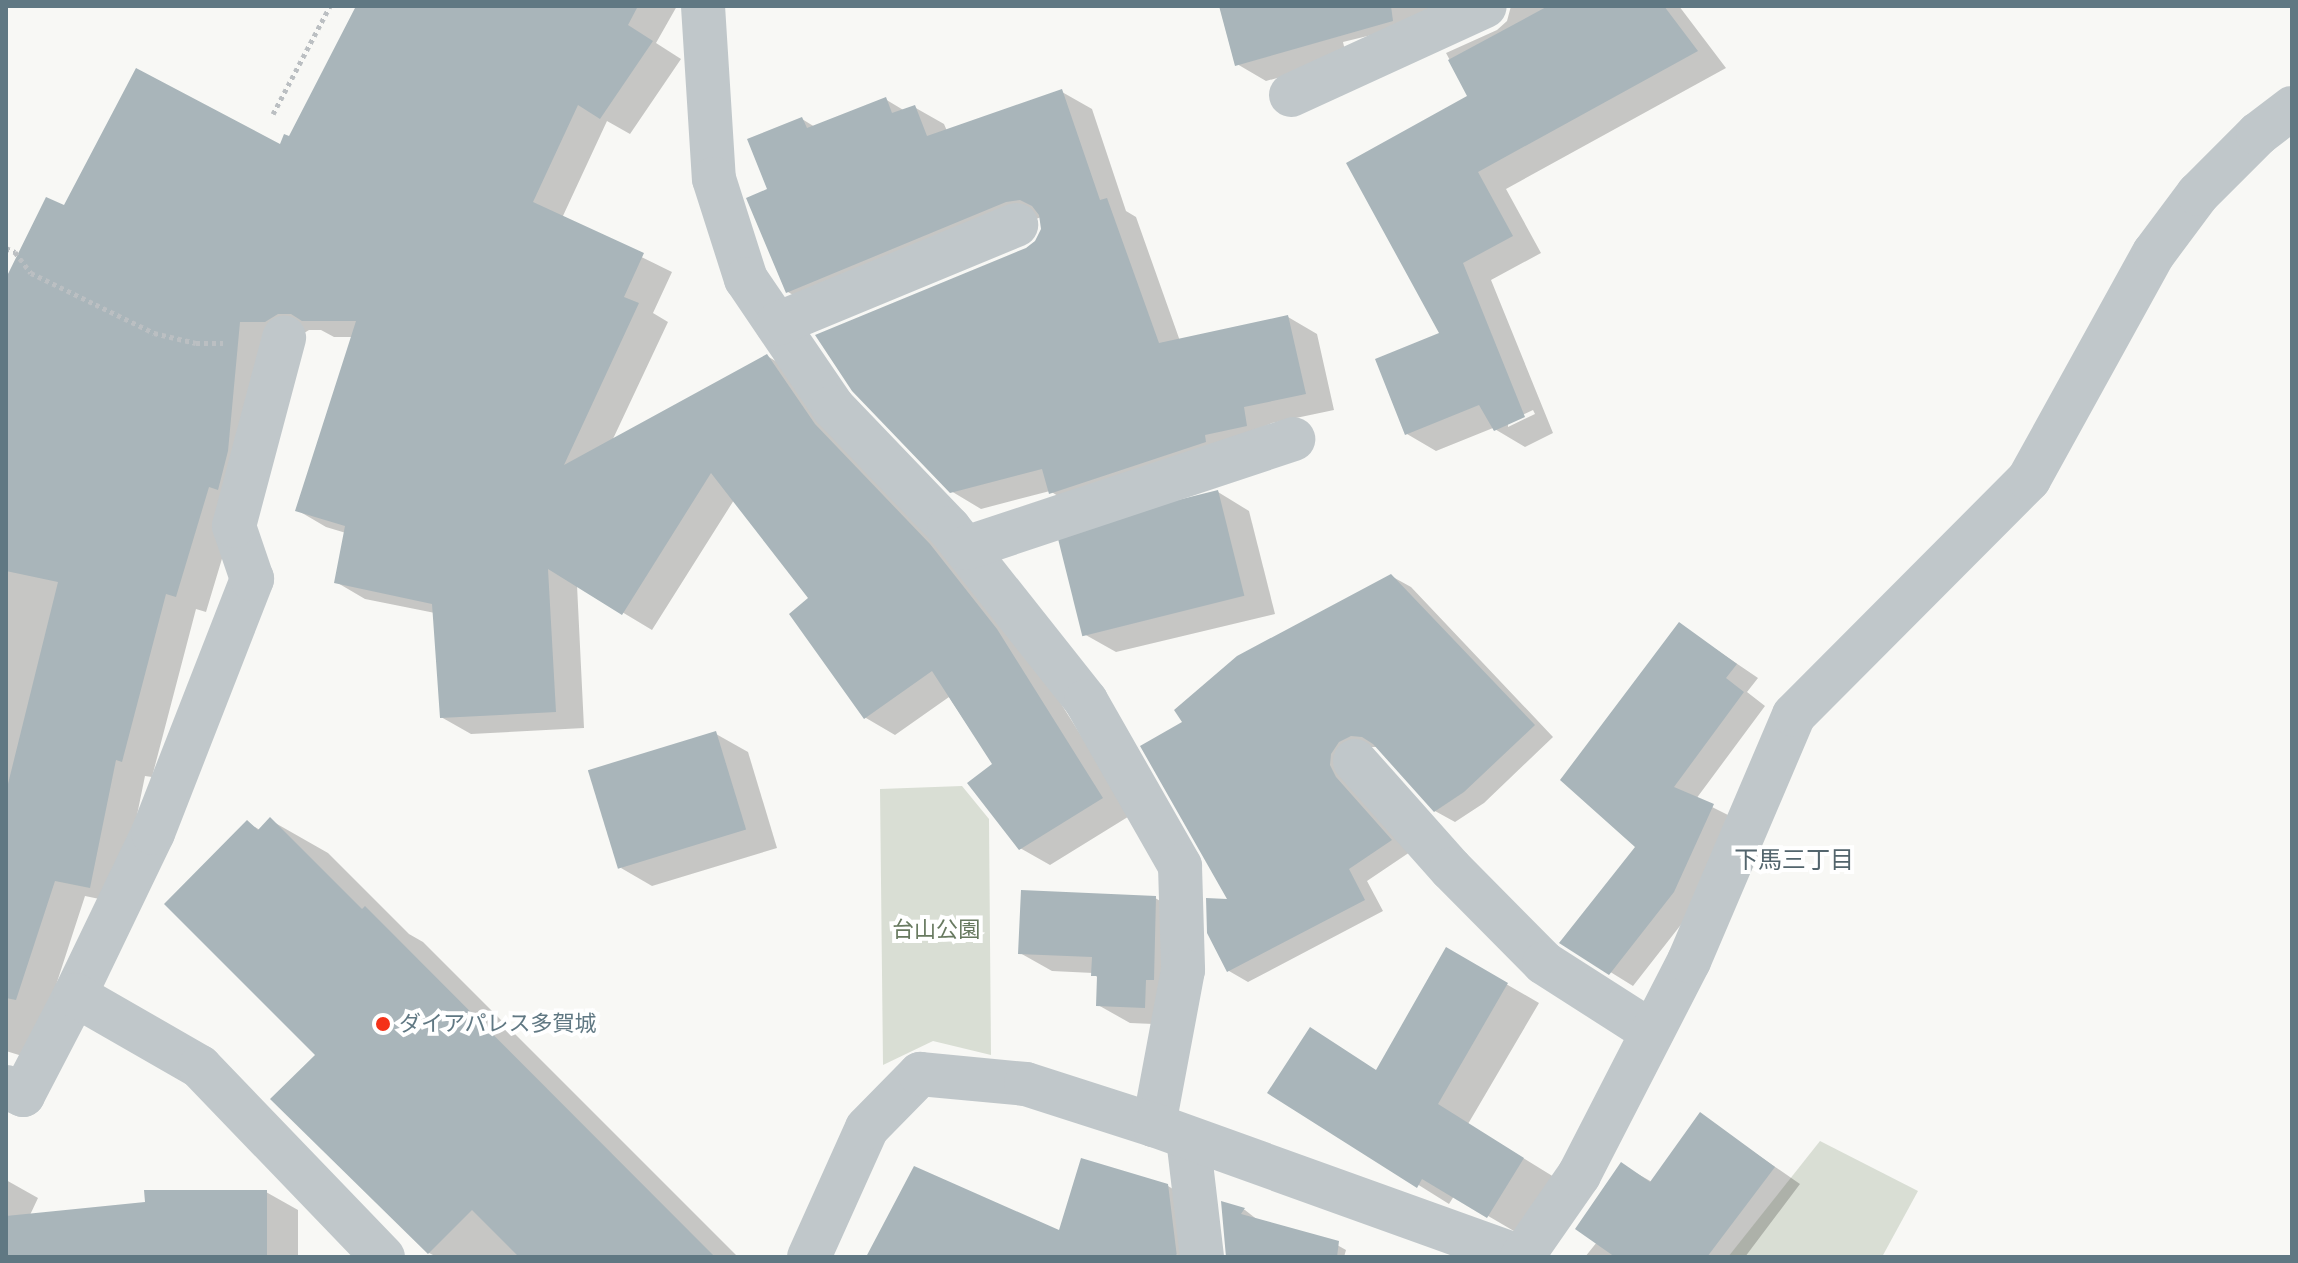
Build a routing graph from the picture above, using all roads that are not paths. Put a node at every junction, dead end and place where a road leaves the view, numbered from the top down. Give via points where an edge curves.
1 (703, 6) edge
2 (1485, 6) edge
3 (1291, 95) dead end
4 (2292, 108) edge
5 (1016, 225) dead end
6 (777, 324) junction
7 (284, 338) dead end
8 (1293, 439) dead end
9 (966, 548) junction
10 (1355, 761) dead end
11 (75, 995) junction
12 (1652, 1032) junction
13 (6, 1087) edge
14 (1171, 1132) junction
15 (383, 1257) edge
16 (809, 1257) edge
17 (1202, 1257) edge
18 (1522, 1257) edge

1 - 6 street via 714,179 746,279
2 - 3 street
4 - 12 street via 2198,194 2154,253 2029,479 1794,715 1689,961
5 - 6 street
6 - 9 street via 833,407
7 - 11 street via 234,526 252,579 153,833
8 - 9 street
9 - 14 street via 1086,701 1180,866 1183,970
10 - 12 street via 1544,963
11 - 13 street via 23,1095
11 - 15 street via 200,1067
12 - 18 street via 1579,1175
14 - 16 street via 1026,1084 920,1074 867,1128
14 - 17 street
14 - 18 street

